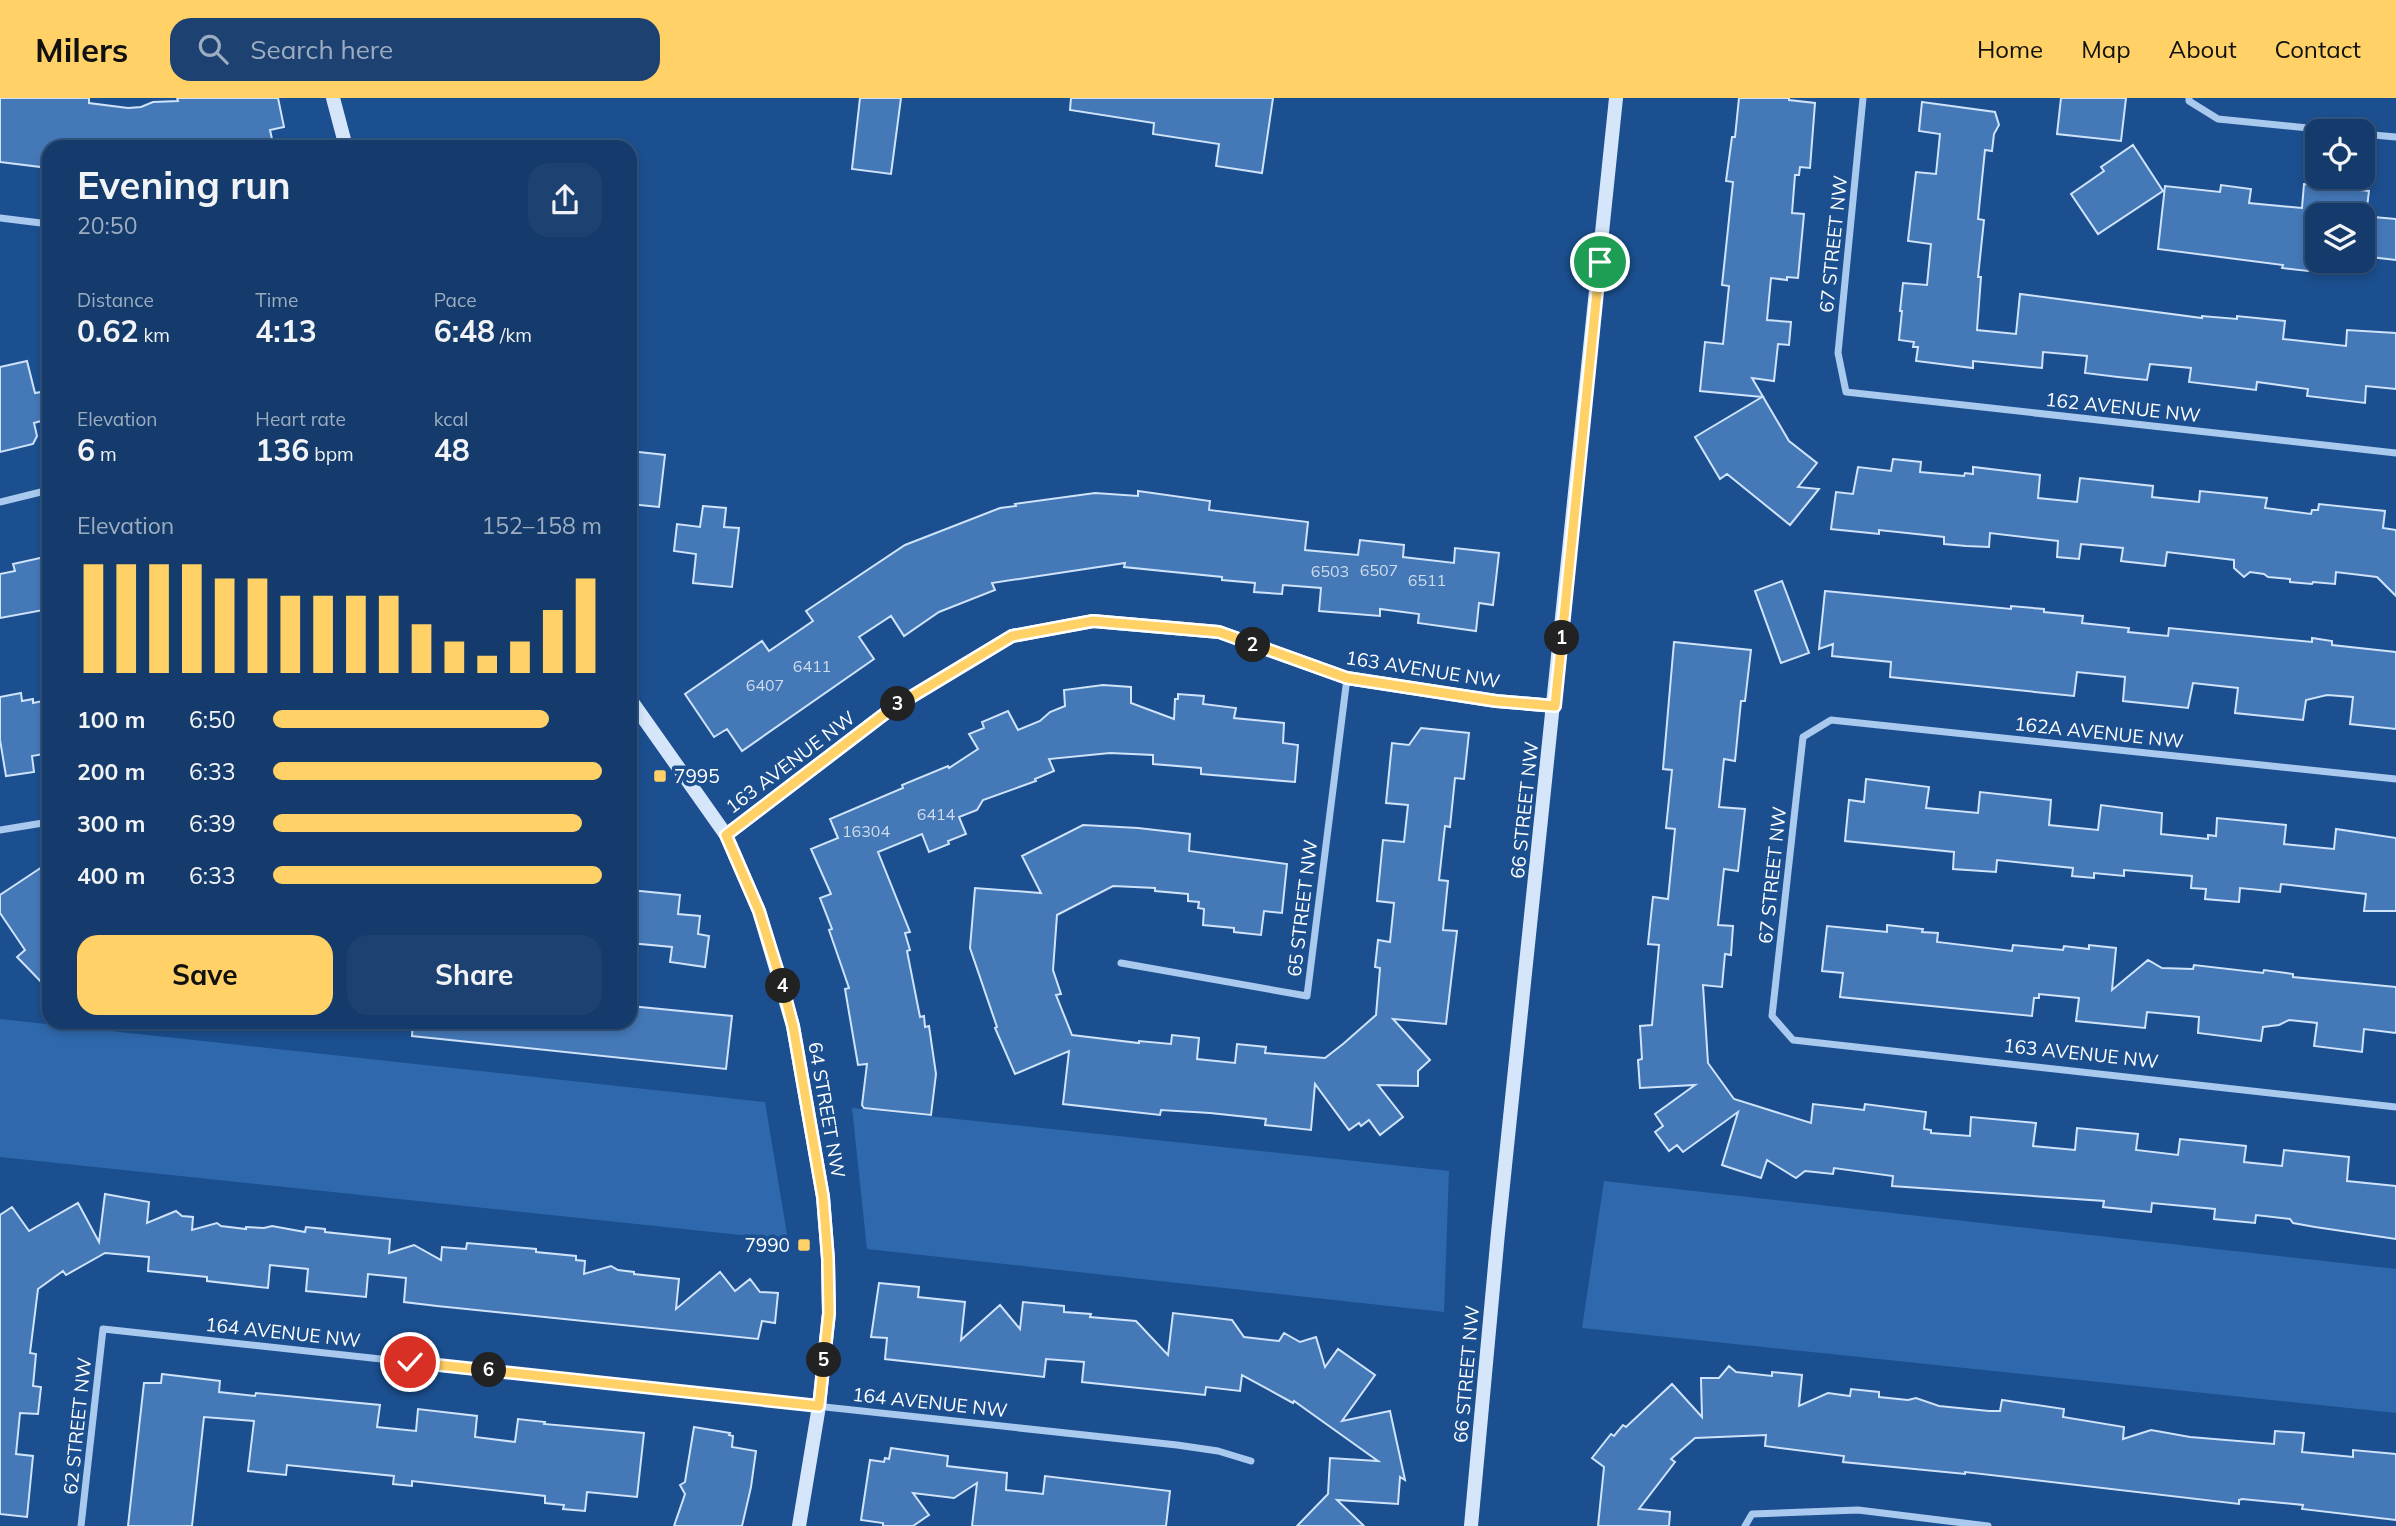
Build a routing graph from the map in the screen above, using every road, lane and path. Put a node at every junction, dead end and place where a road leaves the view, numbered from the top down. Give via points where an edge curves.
1 (333, 98) edge
2 (1616, 98) edge
3 (1863, 98) edge
4 (2189, 100) edge
5 (2305, 128) edge
6 (2375, 135) edge
7 (2396, 137) edge
8 (344, 140) edge
9 (0, 218) edge
10 (42, 225) edge
11 (1846, 392) joint
12 (2396, 453) edge
13 (42, 492) edge
14 (0, 502) edge
15 (1347, 678) junction
16 (1555, 706) junction
17 (637, 709) edge
18 (1803, 737) joint
19 (2396, 779) edge
20 (42, 823) edge
21 (0, 831) edge
22 (726, 835) junction
23 (1121, 963) dead end
24 (1772, 1016) joint
25 (2396, 1107) edge
26 (103, 1329) joint
27 (819, 1406) junction
28 (1251, 1461) dead end
29 (81, 1526) edge
30 (799, 1526) edge
31 (1471, 1526) edge
32 (1745, 1526) edge
33 (1988, 1526) edge

1 - 8 street
2 - 16 street, 66 STREET NW
3 - 11 street, 67 STREET NW via 1838,354
4 - 5 street via 2218,119
6 - 7 street
9 - 10 street
11 - 12 street, 162 AVENUE NW
13 - 14 street
15 - 16 street, 163 AVENUE NW
15 - 22 street, 163 AVENUE NW via 1219,632 1093,621 1012,636 891,709
15 - 23 street, 65 STREET NW via 1307,996
16 - 31 street, 66 STREET NW
17 - 22 street, 64 STREET NW
18 - 19 street, 162A AVENUE NW via 1831,720
18 - 24 street, 67 STREET NW
20 - 21 street
22 - 27 street, 64 STREET NW via 759,911 783,988 823,1197 829,1313
24 - 25 street, 163 AVENUE NW via 1793,1040
26 - 27 street, 164 AVENUE NW
26 - 29 street, 62 STREET NW
27 - 28 street, 164 AVENUE NW via 1177,1445
27 - 30 street, 64 STREET NW
32 - 33 street via 1752,1514 1858,1510

